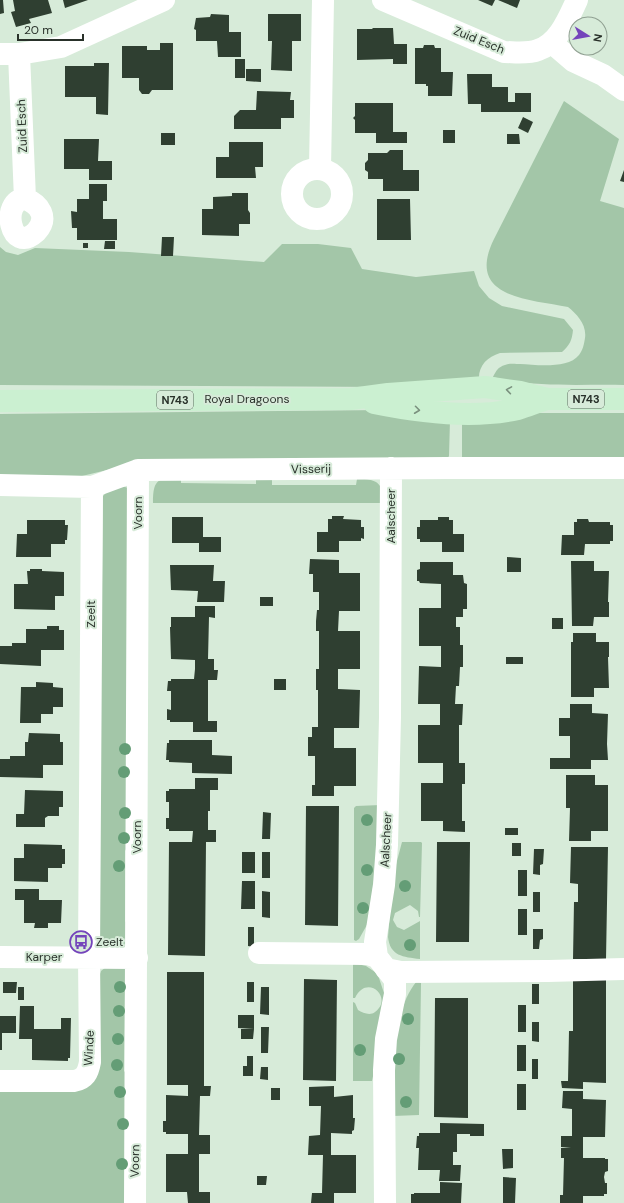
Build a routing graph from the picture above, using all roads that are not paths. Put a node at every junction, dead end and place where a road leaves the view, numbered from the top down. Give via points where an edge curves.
1 (164, 0) edge
2 (323, 0) edge
3 (383, 0) edge
4 (577, 0) edge
5 (552, 43) junction
6 (10, 54) edge
7 (624, 90) edge
8 (320, 169) dead end
9 (25, 199) dead end
10 (624, 399) edge
11 (0, 401) edge
12 (391, 468) junction
13 (624, 468) edge
14 (138, 470) junction
15 (0, 485) edge
16 (92, 487) junction
17 (259, 953) dead end
18 (0, 957) edge
19 (89, 958) junction
20 (137, 958) junction
21 (381, 963) junction
22 (624, 969) edge
23 (0, 1081) edge
24 (135, 1203) edge
25 (385, 1203) edge

1 - 6 street, Zuid Esch via 62,47
2 - 8 street
3 - 5 street, Zuid Esch via 504,52 538,51
4 - 5 street
5 - 7 street via 573,61 603,75
6 - 9 street, Zuid Esch
10 - 11 main road, Royal Dragoons / N743 via 547,399 517,409 454,414 351,399
12 - 13 street, Visserij
12 - 14 street, Visserij
12 - 21 street, Aalscheer via 387,845 375,942
14 - 16 street, Visserij
14 - 20 street, Voorn
15 - 16 street, Visserij
16 - 19 street, Zeelt
17 - 21 street via 368,954
18 - 19 street, Karper
19 - 20 street, Karper
19 - 23 street, Winde via 90,1062 85,1076 74,1081
20 - 24 street, Voorn
21 - 22 street via 401,972
21 - 25 street, Aalscheer via 395,980 384,1070

